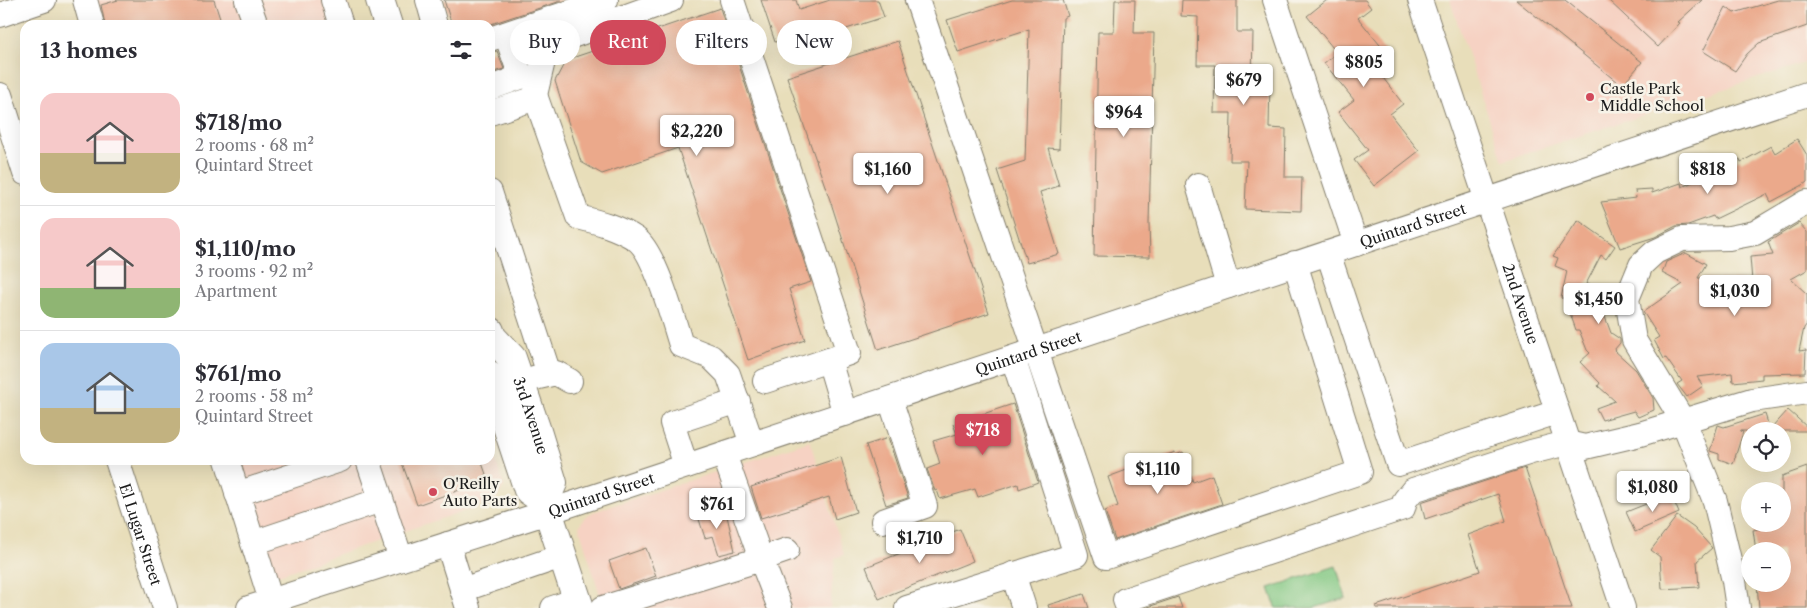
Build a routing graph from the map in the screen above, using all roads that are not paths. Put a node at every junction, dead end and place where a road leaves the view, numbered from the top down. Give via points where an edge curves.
1 (44, 0) edge
2 (85, 0) edge
3 (247, 0) edge
4 (333, 0) edge
5 (380, 0) edge
6 (428, 0) edge
7 (606, 0) edge
8 (671, 0) edge
9 (732, 0) edge
10 (917, 0) edge
11 (1275, 0) edge
12 (1420, 0) edge
13 (0, 15) edge
14 (91, 20) edge
15 (254, 20) edge
16 (339, 20) edge
17 (386, 20) edge
18 (434, 20) edge
19 (546, 20) edge
20 (510, 32) edge
21 (580, 33) edge
22 (498, 36) edge
23 (543, 65) edge
24 (495, 86) edge
25 (1807, 94) edge
26 (0, 95) edge
27 (536, 98) junction
28 (495, 111) edge
29 (20, 157) edge
30 (1198, 185) dead end
31 (1486, 200) junction
32 (1807, 202) edge
33 (495, 205) edge
34 (1356, 244) junction
35 (1328, 253) junction
36 (1295, 263) junction
37 (1228, 286) junction
38 (495, 342) edge
39 (1036, 351) junction
40 (1013, 358) junction
41 (829, 360) junction
42 (765, 381) dead end
43 (520, 382) junction
44 (1807, 392) edge
45 (495, 397) edge
46 (895, 397) junction
47 (738, 401) junction
48 (1557, 412) junction
49 (845, 414) junction
50 (1683, 421) junction
51 (1568, 443) junction
52 (752, 444) junction
53 (724, 454) junction
54 (120, 465) edge
55 (228, 465) edge
56 (310, 465) edge
57 (370, 465) edge
58 (924, 465) dead end
59 (686, 466) junction
60 (237, 494) junction
61 (381, 500) junction
62 (547, 507) junction
63 (883, 521) dead end
64 (253, 543) junction
65 (448, 544) junction
66 (787, 550) dead end
67 (562, 556) junction
68 (400, 559) junction
69 (761, 559) junction
70 (1013, 574) junction
71 (465, 599) edge
72 (260, 604) edge
73 (570, 605) edge
74 (165, 608) edge
75 (603, 608) edge
76 (780, 608) edge
77 (908, 608) edge
78 (1024, 608) edge
79 (1128, 608) edge
80 (1623, 608) edge
81 (1738, 608) edge

1 - 13 street
2 - 14 street
3 - 15 street
4 - 16 street
5 - 17 main road
6 - 18 street
7 - 19 street
8 - 21 street
9 - 41 street via 849,353
10 - 39 street
11 - 34 street
12 - 31 street, 2nd Avenue
20 - 22 street
22 - 24 street via 521,77
23 - 27 street
25 - 31 street, Quintard Street
26 - 29 street
27 - 28 street
27 - 47 street via 578,217 610,225 638,240 650,258 681,346 711,357 728,374
30 - 37 street
31 - 34 street, Quintard Street
31 - 48 street, 2nd Avenue
32 - 50 street via 1755,233 1682,240 1655,252 1641,265 1627,299 1634,340
33 - 43 street via 559,377
34 - 35 street, Quintard Street
35 - 36 street, Quintard Street
35 - 48 street via 1398,464
36 - 37 street, Quintard Street
36 - 39 street via 1360,472 1106,557
37 - 39 street, Quintard Street
38 - 43 main road, 3rd Avenue via 512,358
39 - 40 street, Quintard Street
40 - 46 street, Quintard Street
40 - 70 street via 1076,555
41 - 42 street
41 - 49 street
43 - 62 main road, 3rd Avenue via 553,483
44 - 50 street via 1752,400
45 - 62 main road, 3rd Avenue via 528,490
46 - 49 street, Quintard Street
46 - 58 street
46 - 63 street via 925,506
47 - 52 street
47 - 59 street via 672,423
48 - 51 street, 2nd Avenue
49 - 52 street, Quintard Street
50 - 51 street via 1585,446
50 - 81 street via 1715,501
51 - 79 street via 1413,490 1405,500 1404,508 1125,600
51 - 80 street, 2nd Avenue
52 - 53 street, Quintard Street
53 - 59 street, Quintard Street
53 - 69 street
54 - 74 street, El Lugar Street
55 - 60 street
56 - 60 street
57 - 61 street
59 - 62 street, Quintard Street
60 - 64 street
61 - 64 street
61 - 68 street
62 - 65 street, Quintard Street
62 - 67 main road
64 - 72 street
65 - 68 street, Quintard Street
65 - 71 street
66 - 69 street
67 - 71 street
67 - 73 main road
68 - 72 street, Quintard Street
69 - 75 street
69 - 76 street
70 - 77 street
70 - 78 street

